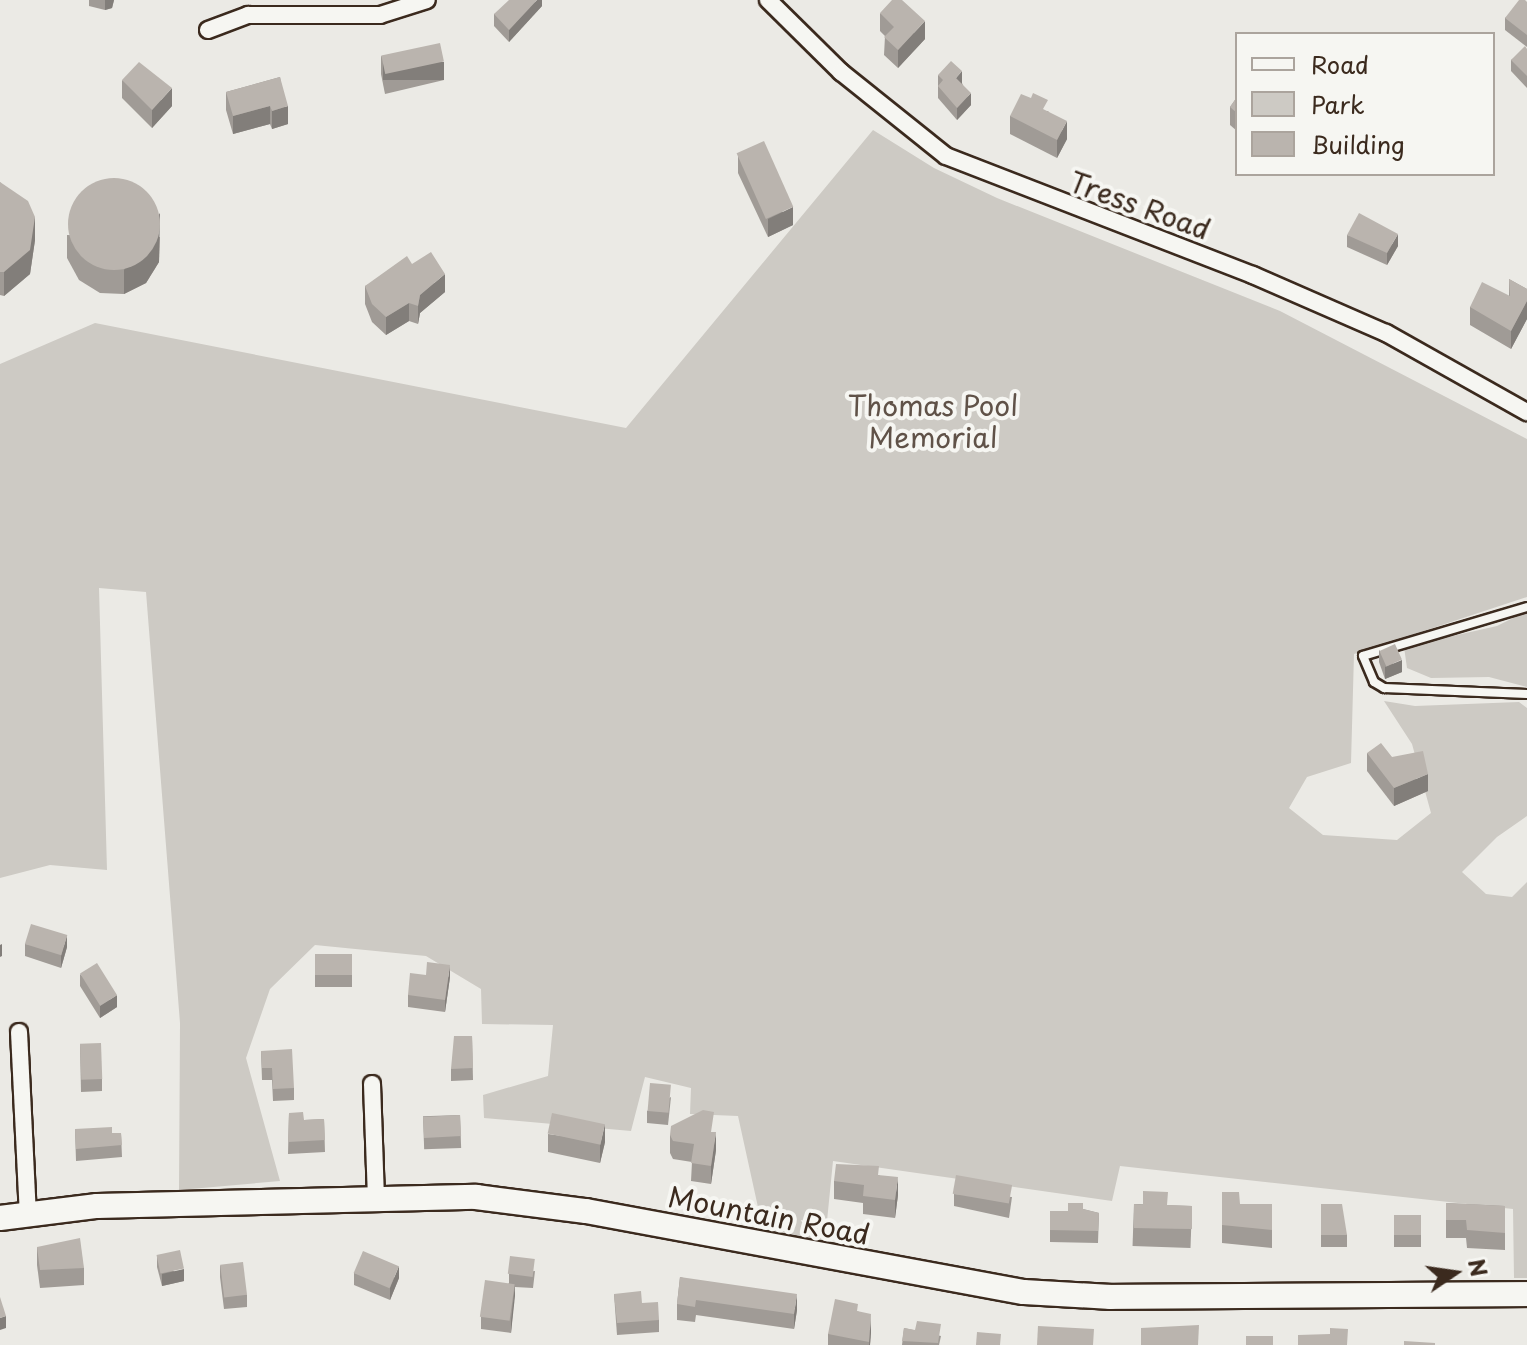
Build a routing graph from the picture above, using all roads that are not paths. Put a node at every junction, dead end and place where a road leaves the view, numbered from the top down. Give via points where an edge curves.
1 (427, 0) edge
2 (768, 0) edge
3 (208, 30) dead end
4 (1527, 412) edge
5 (1527, 607) edge
6 (1527, 694) edge
7 (19, 1032) dead end
8 (372, 1084) dead end
9 (376, 1198) junction
10 (28, 1213) junction
11 (0, 1218) edge
12 (1527, 1294) edge

1 - 3 street via 380,15 248,15
2 - 4 street, Tress Road via 841,72 946,156 1359,321
5 - 6 lane via 1363,656 1374,682 1384,688
7 - 10 street
8 - 9 street
9 - 10 main road, Mountain Road
9 - 12 main road, Mountain Road via 476,1197 572,1209 1024,1292 1111,1297
10 - 11 main road, Mountain Road

